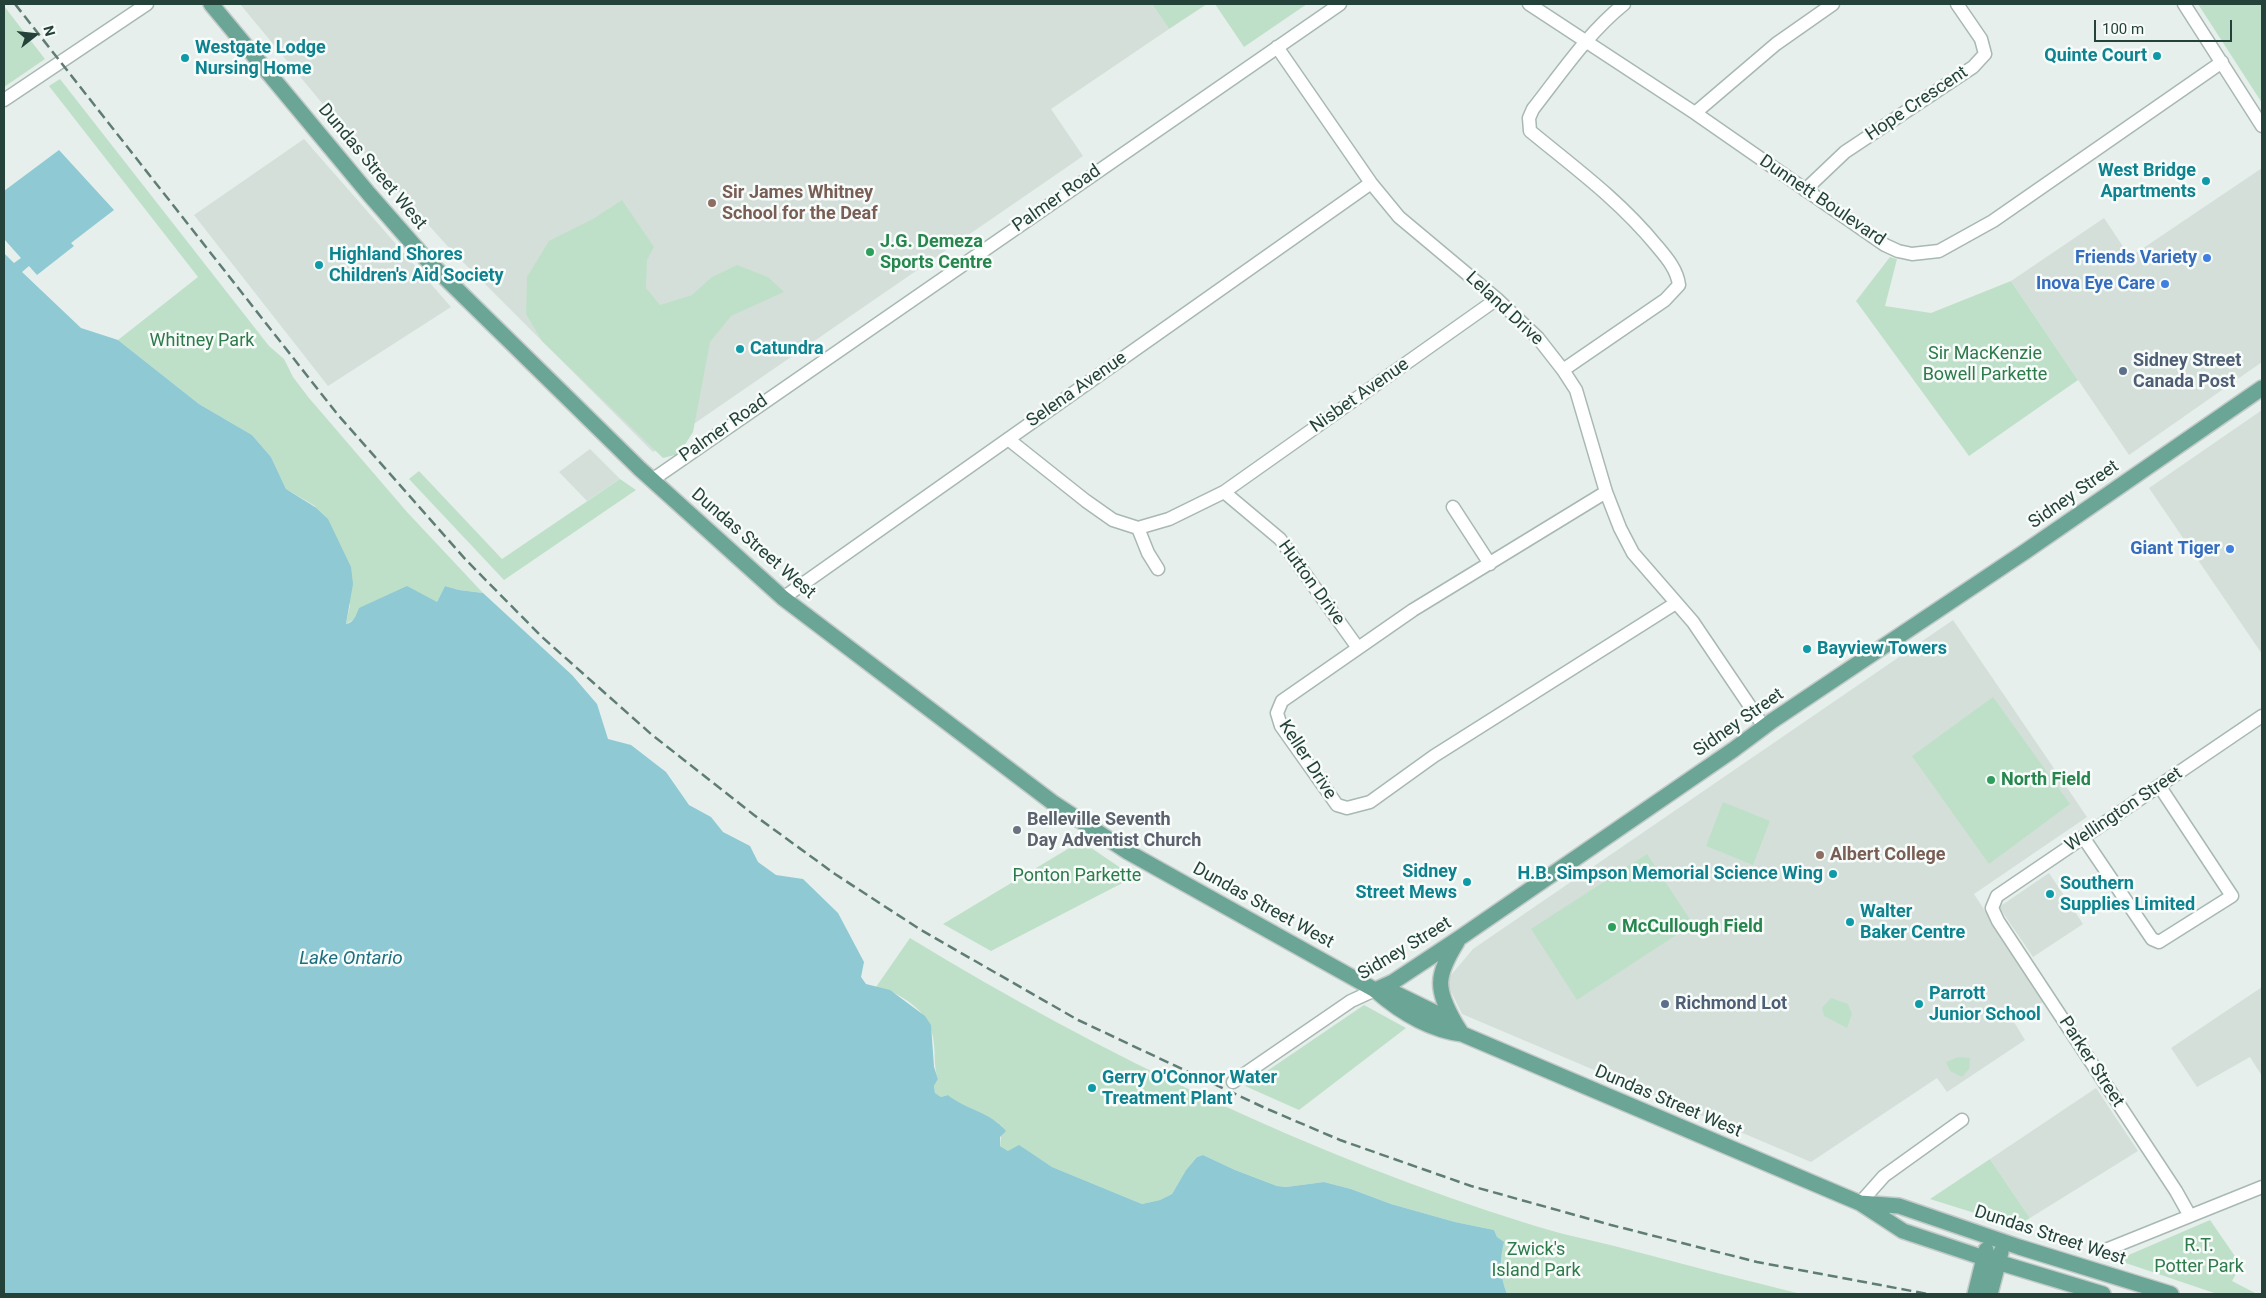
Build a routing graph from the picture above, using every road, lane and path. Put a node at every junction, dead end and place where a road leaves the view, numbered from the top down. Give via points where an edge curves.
1 (147, 4) edge
2 (211, 4) edge
3 (1340, 4) edge
4 (1530, 4) edge
5 (1624, 4) edge
6 (1833, 4) edge
7 (1957, 4) edge
8 (2184, 4) edge
9 (1586, 41) junction
10 (1277, 47) junction
11 (2222, 62) junction
12 (4, 100) edge
13 (1695, 113) junction
14 (2262, 126) edge
15 (1370, 183) junction
16 (1805, 190) junction
17 (1497, 299) junction
18 (1563, 370) junction
19 (2262, 388) edge
20 (1008, 439) junction
21 (652, 480) junction
22 (1224, 492) junction
23 (1606, 492) junction
24 (1454, 506) dead end
25 (1138, 528) junction
26 (1490, 564) junction
27 (1158, 570) dead end
28 (783, 598) junction
29 (1676, 603) junction
30 (1358, 648) junction
31 (2262, 717) edge
32 (1764, 727) junction
33 (2160, 786) junction
34 (2083, 837) junction
35 (1992, 908) joint
36 (1461, 937) junction
37 (1375, 990) junction
38 (1459, 1028) junction
39 (1233, 1082) dead end
40 (1962, 1120) dead end
41 (2262, 1187) edge
42 (1860, 1203) junction
43 (2190, 1216) junction
44 (1997, 1240) junction
45 (2103, 1251) dead end
46 (1991, 1260) junction
47 (1984, 1290) edge
48 (2103, 1294) edge
49 (2171, 1294) edge

1 - 12 street
2 - 21 main road, Dundas Street West via 426,258
3 - 10 street, Palmer Road
4 - 9 street, Dunnett Boulevard
5 - 9 street
6 - 13 street via 1776,44
7 - 16 street, Hope Crescent via 1981,39 1985,54 1973,67 1845,152
8 - 11 street
9 - 13 street, Dunnett Boulevard
9 - 18 street via 1533,109 1529,118 1530,131 1611,196 1670,263 1679,285 1665,300
10 - 15 street, Leland Drive
10 - 21 street, Palmer Road
11 - 14 street
11 - 16 street, Dunnett Boulevard via 1993,221 1939,251 1912,254 1885,246
13 - 16 street, Dunnett Boulevard
15 - 17 street, Leland Drive via 1399,217
15 - 20 street, Selena Avenue
17 - 18 street, Leland Drive via 1538,338
17 - 22 street, Nisbet Avenue
18 - 23 street, Leland Drive via 1576,390
19 - 32 main road, Sidney Street
20 - 25 street via 1113,520
20 - 28 street, Selena Avenue
21 - 28 main road, Dundas Street West
22 - 25 street via 1169,520
22 - 30 street, Hutton Drive via 1280,539
23 - 26 street, Keller Drive
23 - 29 street, Leland Drive via 1633,553
24 - 26 street
25 - 27 street
26 - 30 street, Keller Drive via 1412,610
28 - 37 main road, Dundas Street West via 1052,802 1128,852
29 - 30 street, Keller Drive via 1434,756 1370,802 1347,808 1337,805 1282,726 1277,713 1282,701
29 - 32 street, Leland Drive via 1693,622
31 - 33 street, Wellington Street
32 - 36 main road, Sidney Street
33 - 34 street, Wellington Street
33 - 34 street via 2232,896 2159,942 2152,939
34 - 35 street, Wellington Street via 1997,896
35 - 43 street, Parker Street
36 - 37 main road, Sidney Street via 1393,982
36 - 38 main road via 1440,976 1440,990
37 - 38 main road, Dundas Street West via 1397,994
37 - 39 street, Sidney Street via 1351,1001
38 - 42 main road, Dundas Street West
40 - 42 street via 1884,1176
41 - 43 street
42 - 44 main road, Dundas Street West via 1898,1206
42 - 46 main road, Dundas Street West via 1903,1230
43 - 45 street
44 - 46 main road
44 - 49 main road, Dundas Street West
46 - 47 main road
46 - 48 main road, Dundas Street West

